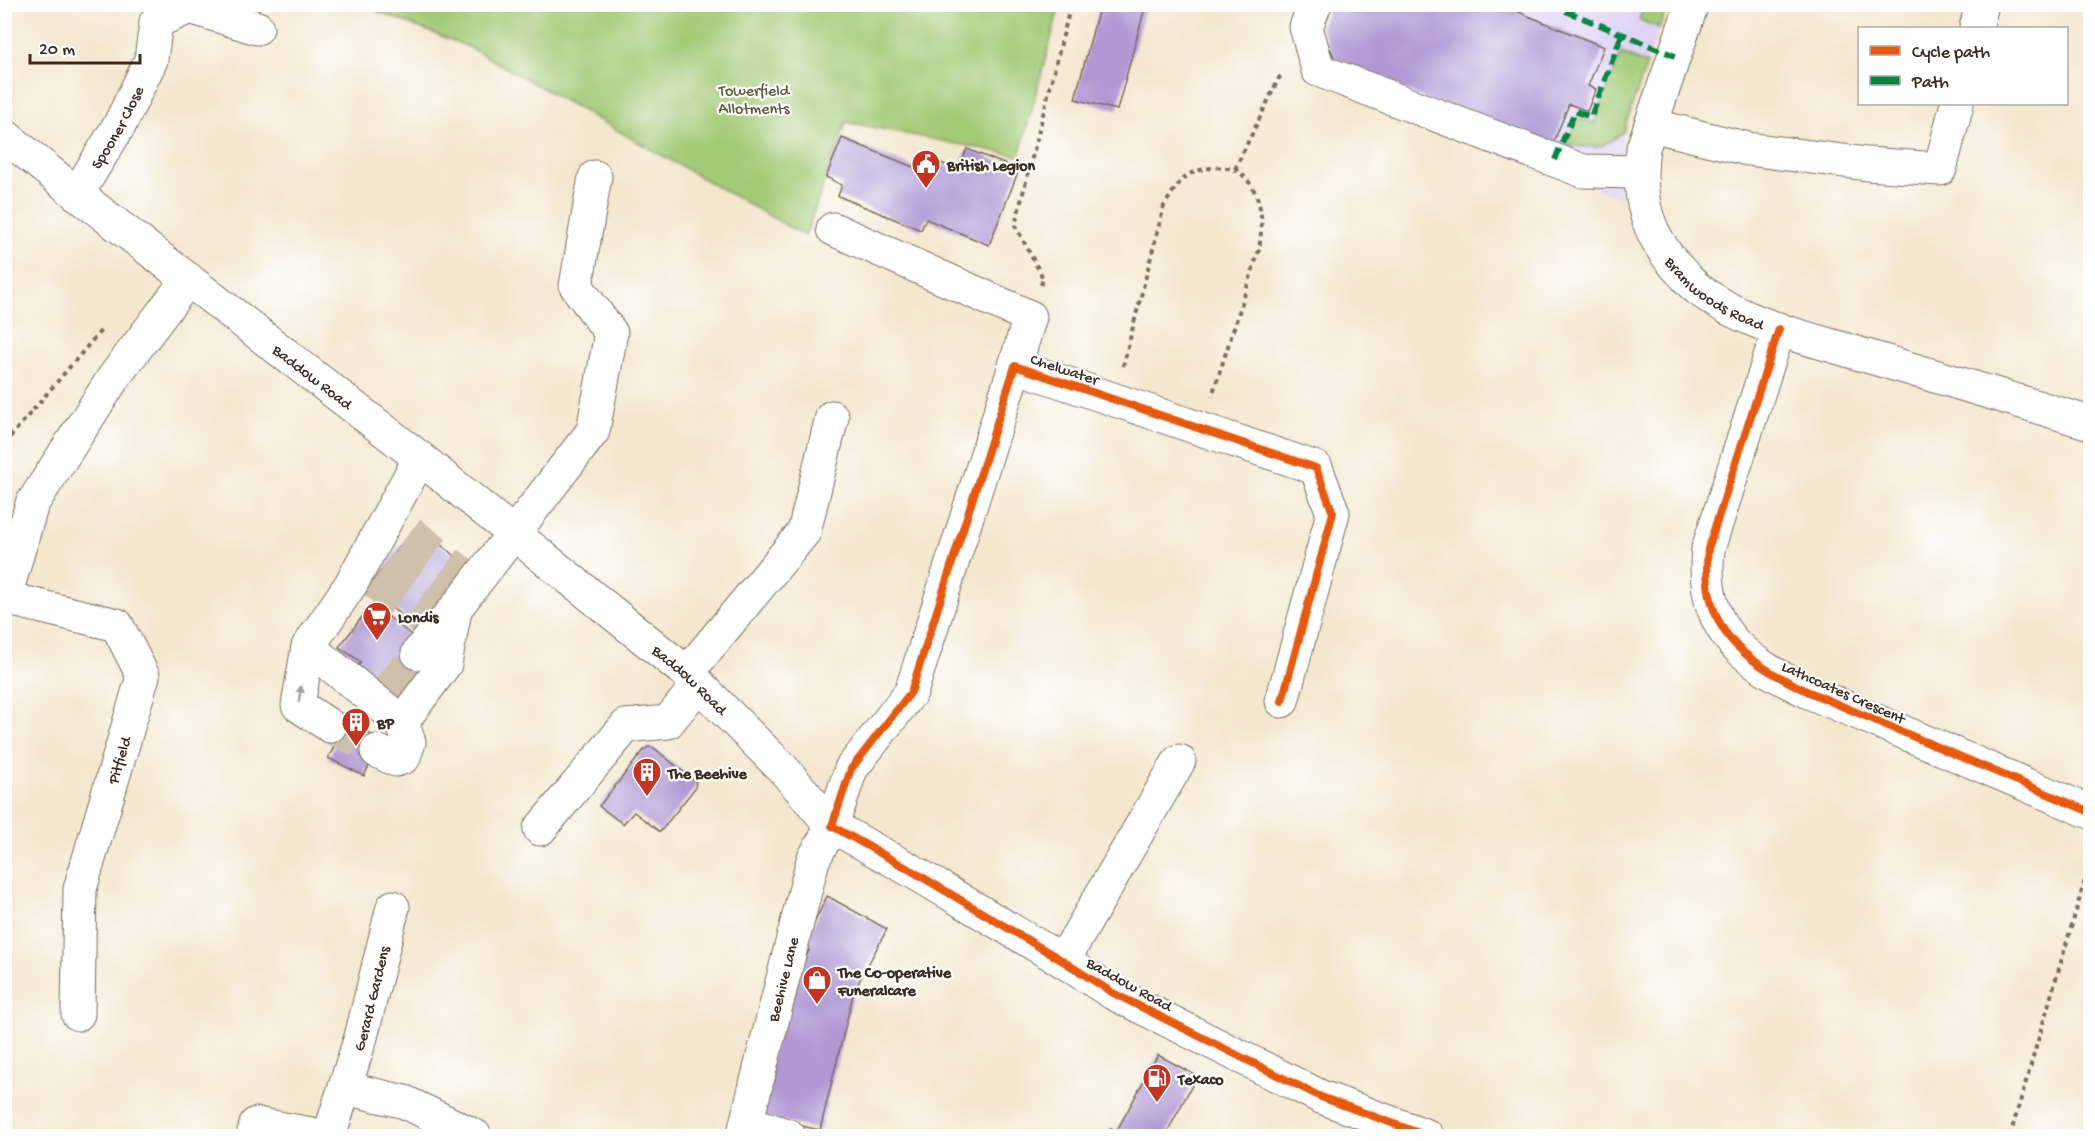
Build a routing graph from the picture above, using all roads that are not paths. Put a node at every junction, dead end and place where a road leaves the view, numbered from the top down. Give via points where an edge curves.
1 (1315, 4) edge
2 (1692, 4) edge
3 (1982, 4) edge
4 (1976, 27) edge
5 (258, 28) dead end
6 (1957, 105) edge
7 (1651, 125) junction
8 (4, 135) edge
9 (1640, 172) junction
10 (595, 177) dead end
11 (77, 194) junction
12 (833, 229) dead end
13 (188, 279) junction
14 (1779, 329) junction
15 (1015, 366) junction
16 (832, 417) dead end
17 (2091, 423) edge
18 (420, 458) junction
19 (513, 532) junction
20 (5, 599) edge
21 (308, 646) junction
22 (693, 679) junction
23 (1282, 701) dead end
24 (389, 705) junction
25 (330, 726) tunnel mouth
26 (377, 751) tunnel mouth
27 (1179, 761) dead end
28 (2091, 812) edge
29 (832, 826) junction
30 (540, 829) dead end
31 (393, 908) dead end
32 (1064, 961) junction
33 (78, 1014) dead end
34 (345, 1088) junction
35 (1377, 1128) edge
36 (745, 1129) edge
37 (253, 1137) edge
38 (322, 1137) edge
39 (329, 1137) edge
40 (476, 1137) edge
41 (789, 1137) edge
42 (1427, 1137) edge

1 - 9 street via 1306,27 1318,70 1583,171
2 - 7 street, Bramwoods Road
3 - 4 street
5 - 11 street, Spooner Close via 190,8 156,22 151,60 120,124
6 - 7 street via 1940,169 1748,149
7 - 9 street, Bramwoods Road
8 - 11 street, Baddow Road
9 - 14 street, Bramwoods Road via 1648,223 1675,267 1700,291 1725,307
10 - 19 street via 576,286 611,333 593,432
11 - 13 street, Baddow Road
12 - 15 street via 1030,317
13 - 18 street, Baddow Road
13 - 20 street, Pitfield via 114,376 32,504
14 - 17 street, Bramwoods Road
14 - 28 street, Lathcoates Crescent via 1708,549 1706,574 1719,623 1747,656 1779,678
15 - 23 street, Chelwater via 1316,468 1333,513
15 - 29 street, Chelwater via 910,692 851,769
16 - 22 street via 804,532
18 - 19 street, Baddow Road
18 - 21 street via 383,549
19 - 22 street, Baddow Road
19 - 24 street via 436,623 445,664
20 - 33 street, Pitfield via 117,625 143,676 80,889
21 - 24 street
25 -> 21 street via 298,705
22 - 29 street, Baddow Road via 785,771
22 - 30 street via 668,722 626,726
24 - 26 street via 409,742 404,757 396,760
27 - 32 street
29 - 32 street, Baddow Road
29 - 36 street, Beehive Lane via 813,860
31 - 34 street, Gerard Gardens
32 - 35 street, Baddow Road via 1113,993
34 - 39 street, Gerard Gardens
34 - 40 street via 405,1102
35 - 42 street, Baddow Road
36 - 41 street
37 - 38 street via 256,1124

